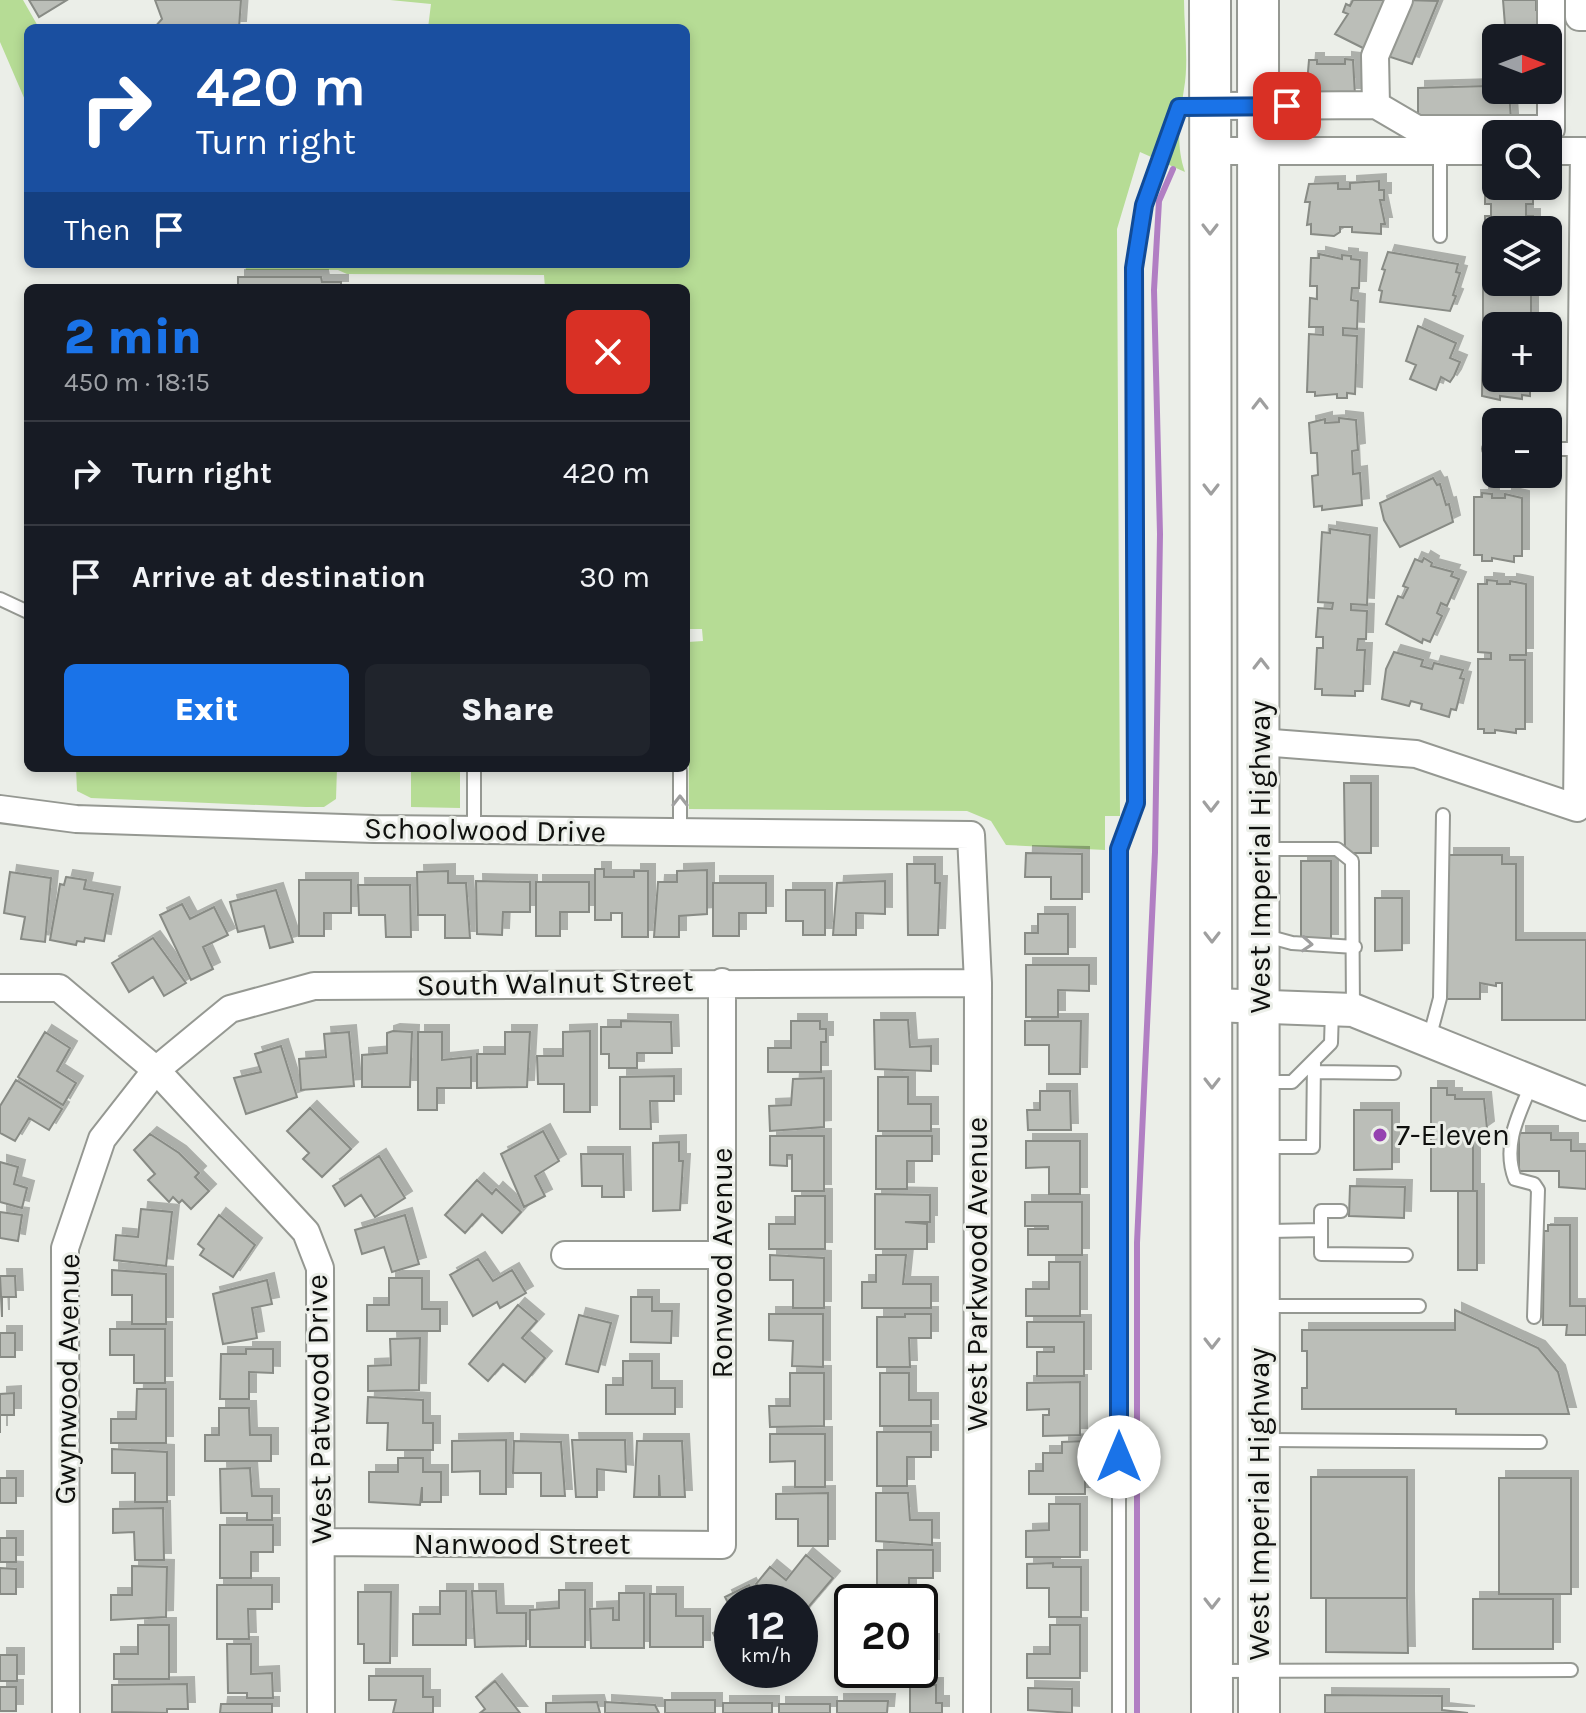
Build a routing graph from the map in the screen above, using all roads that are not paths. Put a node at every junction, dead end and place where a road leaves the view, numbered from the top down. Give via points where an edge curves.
1 (1210, 0) edge
2 (1258, 0) edge
3 (1399, 0) edge
4 (1551, 0) edge
5 (1376, 105) junction
6 (1210, 106) junction
7 (1258, 106) junction
8 (1259, 150) junction
9 (1210, 151) junction
10 (1440, 151) junction
11 (1482, 151) edge
12 (1562, 151) edge
13 (1440, 236) dead end
14 (1562, 449) edge
15 (1581, 449) junction
16 (0, 599) edge
17 (24, 610) edge
18 (1261, 742) junction
19 (474, 772) dead end
20 (680, 772) edge
21 (0, 809) edge
22 (1443, 815) dead end
23 (474, 831) junction
24 (680, 831) junction
25 (971, 835) joint
26 (1259, 848) junction
27 (1259, 934) junction
28 (1355, 947) junction
29 (722, 982) junction
30 (978, 983) junction
31 (0, 988) edge
32 (1212, 1005) junction
33 (1259, 1005) junction
34 (1342, 1008) junction
35 (1429, 1041) junction
36 (1314, 1066) junction
37 (156, 1070) junction
38 (1394, 1073) dead end
39 (1259, 1082) junction
40 (1532, 1083) junction
41 (1586, 1104) edge
42 (1259, 1147) junction
43 (1341, 1211) dead end
44 (1321, 1230) junction
45 (1259, 1232) junction
46 (565, 1255) dead end
47 (722, 1255) junction
48 (1406, 1255) dead end
49 (1259, 1306) junction
50 (1419, 1306) dead end
51 (1534, 1317) dead end
52 (1258, 1440) junction
53 (1540, 1442) dead end
54 (322, 1542) junction
55 (722, 1545) joint
56 (1571, 1670) dead end
57 (1260, 1671) junction
58 (1212, 1672) junction
59 (66, 1713) edge
60 (321, 1713) edge
61 (977, 1713) edge
62 (1119, 1713) edge
63 (1212, 1713) edge
64 (1259, 1713) edge

1 - 6 main road, West Imperial Highway
2 - 7 main road, West Imperial Highway
3 - 5 street via 1375,56
4 - 5 street via 1551,129 1417,129
5 - 7 street
6 - 7 street
6 - 9 main road, West Imperial Highway
6 - 62 lane via 1179,107 1144,205 1134,268 1136,803 1119,849
7 - 8 main road, West Imperial Highway
8 - 9 street
8 - 10 street
18 -> 8 main road, West Imperial Highway
9 -> 32 main road, West Imperial Highway
10 - 11 street
10 - 13 lane
12 - 15 street via 1584,151
14 - 15 lane
15 - 18 street via 1577,808 1416,754
16 - 17 lane
18 - 26 main road, West Imperial Highway
19 - 23 lane
24 -> 20 lane
21 - 23 street, Schoolwood Drive via 76,819
22 - 35 lane via 1440,998
23 - 24 street, Schoolwood Drive
24 - 25 street, Schoolwood Drive
25 - 30 street, West Parkwood Avenue
26 - 27 main road, West Imperial Highway
26 - 28 lane via 1337,849 1352,861
27 -> 28 lane via 1292,943
27 - 33 main road, West Imperial Highway
28 - 34 lane
29 - 30 street, South Walnut Street
29 - 37 street, South Walnut Street via 314,986 230,1009
29 - 47 street, Ronwood Avenue
30 - 61 street, West Parkwood Avenue
31 - 37 street, West Patwood Drive via 59,988
32 - 33 street
32 -> 58 main road, West Imperial Highway
33 - 34 street
33 - 39 main road, West Imperial Highway
34 - 35 street
34 - 36 lane via 1331,1043
35 - 40 street
36 - 38 lane
36 - 39 lane via 1292,1082
36 - 42 lane via 1313,1147
37 - 54 street, West Patwood Drive via 306,1232 320,1268
37 - 59 street, Gwynwood Avenue via 102,1139 65,1248
39 - 42 main road, West Imperial Highway
40 - 41 street
40 - 51 lane via 1512,1131 1510,1156 1515,1179 1538,1190
42 - 45 main road, West Imperial Highway
43 - 44 lane via 1321,1211
44 - 45 lane
44 - 48 lane via 1321,1254
45 - 49 main road, West Imperial Highway
46 - 47 street
47 - 55 street, Ronwood Avenue
49 - 50 lane
49 - 52 main road, West Imperial Highway
52 - 53 lane
52 - 57 main road, West Imperial Highway
54 - 55 street, Nanwood Street
54 - 60 street, West Patwood Drive
56 - 57 lane
57 - 58 lane
57 - 64 main road, West Imperial Highway
58 - 63 main road, West Imperial Highway

